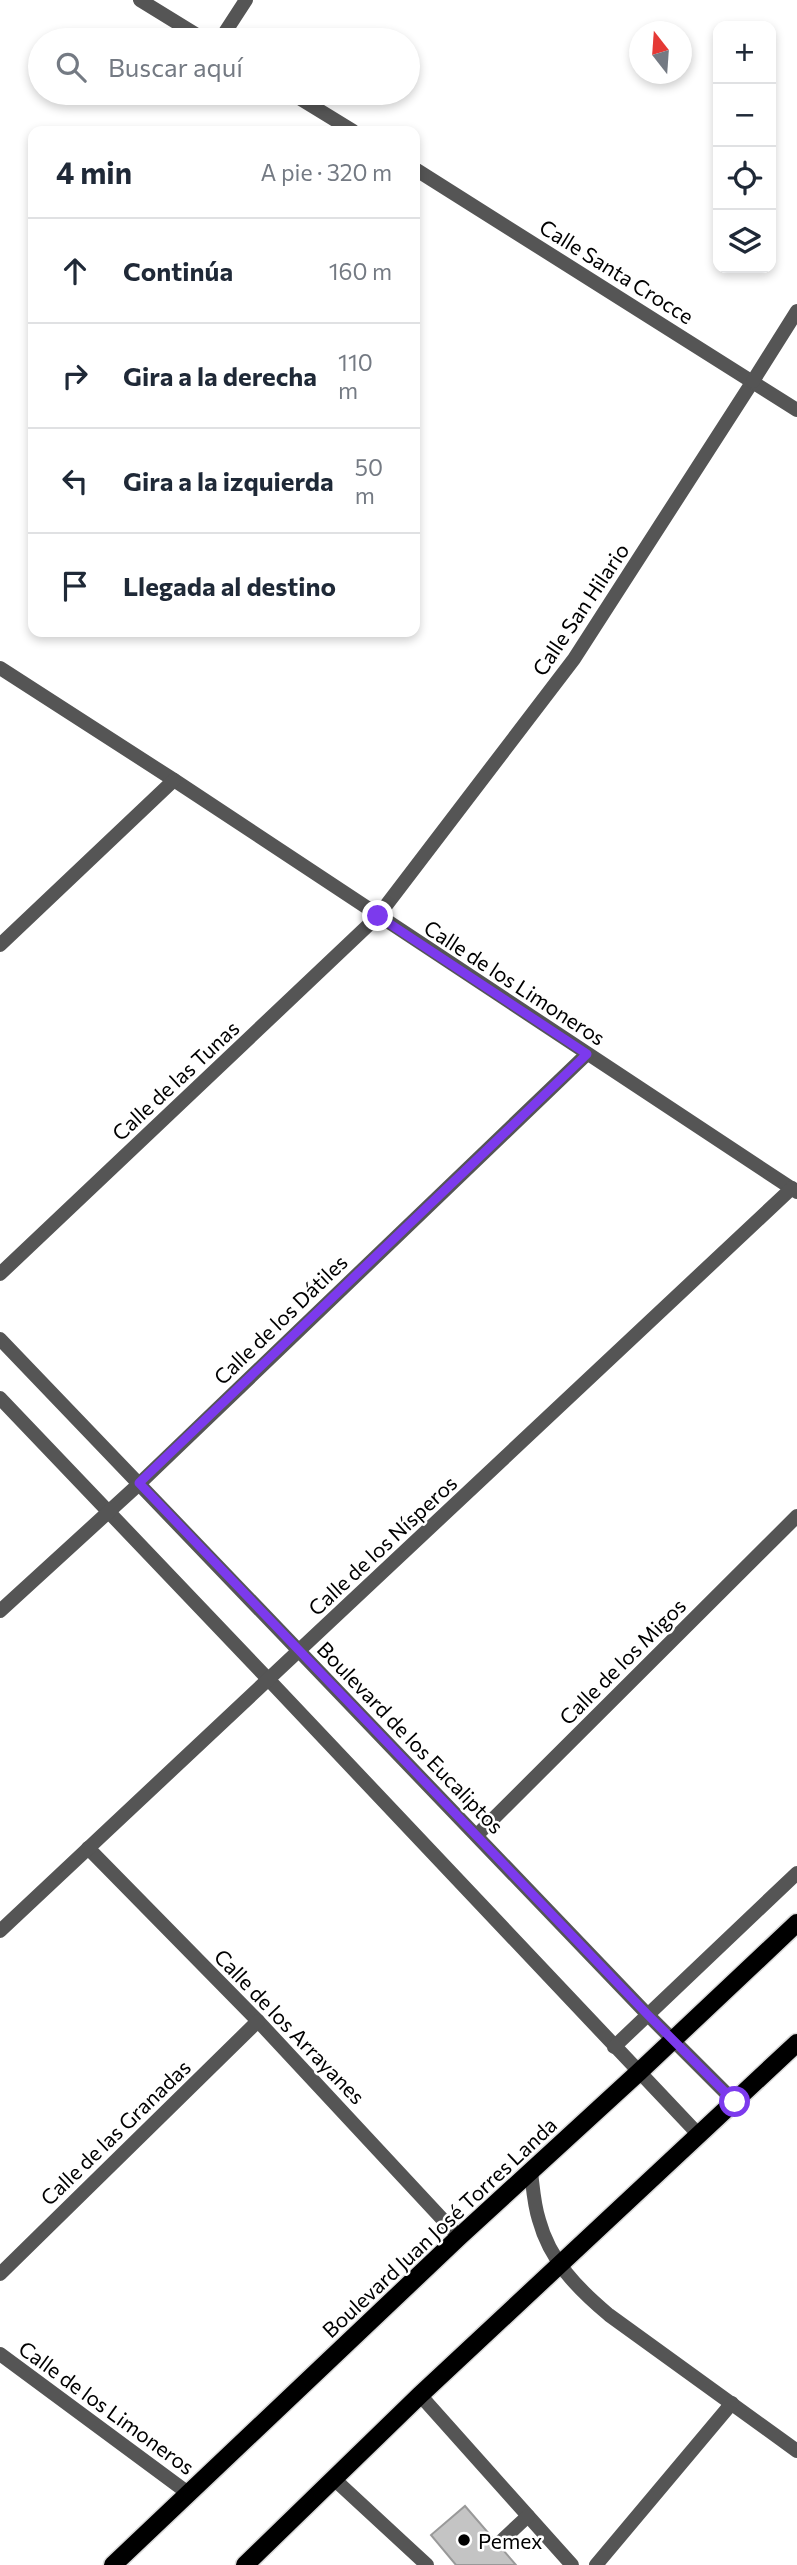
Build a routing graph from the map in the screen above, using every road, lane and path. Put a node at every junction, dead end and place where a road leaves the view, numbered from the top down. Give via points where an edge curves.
1 (140, 0) edge
2 (246, 0) edge
3 (186, 28) edge
4 (227, 28) edge
5 (310, 105) edge
6 (345, 126) edge
7 (420, 172) edge
8 (797, 311) edge
9 (753, 381) junction
10 (797, 410) edge
11 (0, 668) edge
12 (174, 780) junction
13 (378, 916) junction
14 (0, 945) edge
15 (587, 1054) junction
16 (795, 1190) edge
17 (0, 1274) edge
18 (0, 1339) edge
19 (0, 1398) edge
20 (139, 1483) junction
21 (109, 1512) junction
22 (797, 1516) edge
23 (0, 1611) edge
24 (299, 1652) junction
25 (269, 1679) junction
26 (477, 1835) junction
27 (88, 1848) junction
28 (797, 1873) edge
29 (797, 1923) edge
30 (0, 1931) edge
31 (648, 2015) junction
32 (258, 2021) junction
33 (673, 2040) junction
34 (797, 2043) edge
35 (614, 2047) junction
36 (639, 2072) junction
37 (735, 2102) junction
38 (699, 2135) junction
39 (531, 2172) junction
40 (459, 2236) junction
41 (559, 2266) junction
42 (0, 2274) edge
43 (0, 2354) edge
44 (420, 2395) junction
45 (732, 2403) junction
46 (797, 2451) edge
47 (334, 2479) junction
48 (188, 2493) junction
49 (528, 2516) junction
50 (498, 2544) dead end
51 (113, 2565) edge
52 (245, 2565) edge
53 (427, 2565) edge
54 (572, 2565) edge
55 (596, 2565) edge

1 - 3 street
2 - 4 street
5 - 6 street
7 - 9 street, Calle Santa Crocce
8 - 9 street, Calle San Hilario
9 - 10 street, Calle Santa Crocce
9 - 13 street, Calle San Hilario via 574,659
11 - 12 street, Calle de los Limoneros
12 - 13 street, Calle de los Limoneros
12 - 14 street
13 - 15 street, Calle de los Limoneros
13 - 17 street, Calle de las Tunas
15 - 16 street, Calle de los Limoneros
15 - 20 street, Calle de los Dátiles
16 - 24 street, Calle de los Nísperos
18 - 20 street, Boulevard de los Eucaliptos
19 - 21 street
20 - 21 street, Calle de los Dátiles
20 - 24 street, Boulevard de los Eucaliptos
21 - 23 street, Calle de los Dátiles
21 - 25 street
22 - 26 street, Calle de los Migos
24 - 25 street, Calle de los Nísperos
24 - 26 street, Boulevard de los Eucaliptos
25 - 27 street, Calle de los Nísperos
25 - 35 street
26 - 31 street, Boulevard de los Eucaliptos
27 - 30 street, Calle de los Nísperos
27 - 32 street, Calle de los Arrayanes
28 - 31 street
29 - 33 main road, Boulevard Juan José Torres Landa
31 - 33 street, Boulevard de los Eucaliptos
31 - 35 street
32 - 40 street, Calle de los Arrayanes
32 - 42 street, Calle de las Granadas
33 - 36 main road, Boulevard Juan José Torres Landa
33 - 37 street, Boulevard de los Eucaliptos
34 - 37 main road
35 - 36 street
36 - 38 street
36 - 39 main road, Boulevard Juan José Torres Landa
37 - 38 main road
38 - 41 main road
39 - 40 main road, Boulevard Juan José Torres Landa
39 - 41 street via 538,2219
40 - 48 main road, Boulevard Juan José Torres Landa
41 - 44 main road
41 - 45 street via 609,2315
43 - 48 street, Calle de los Limoneros
44 - 47 main road
44 - 49 street
45 - 46 street
45 - 55 street
47 - 52 main road
47 - 53 street
48 - 51 main road, Boulevard Juan José Torres Landa
49 - 50 street
49 - 54 street

